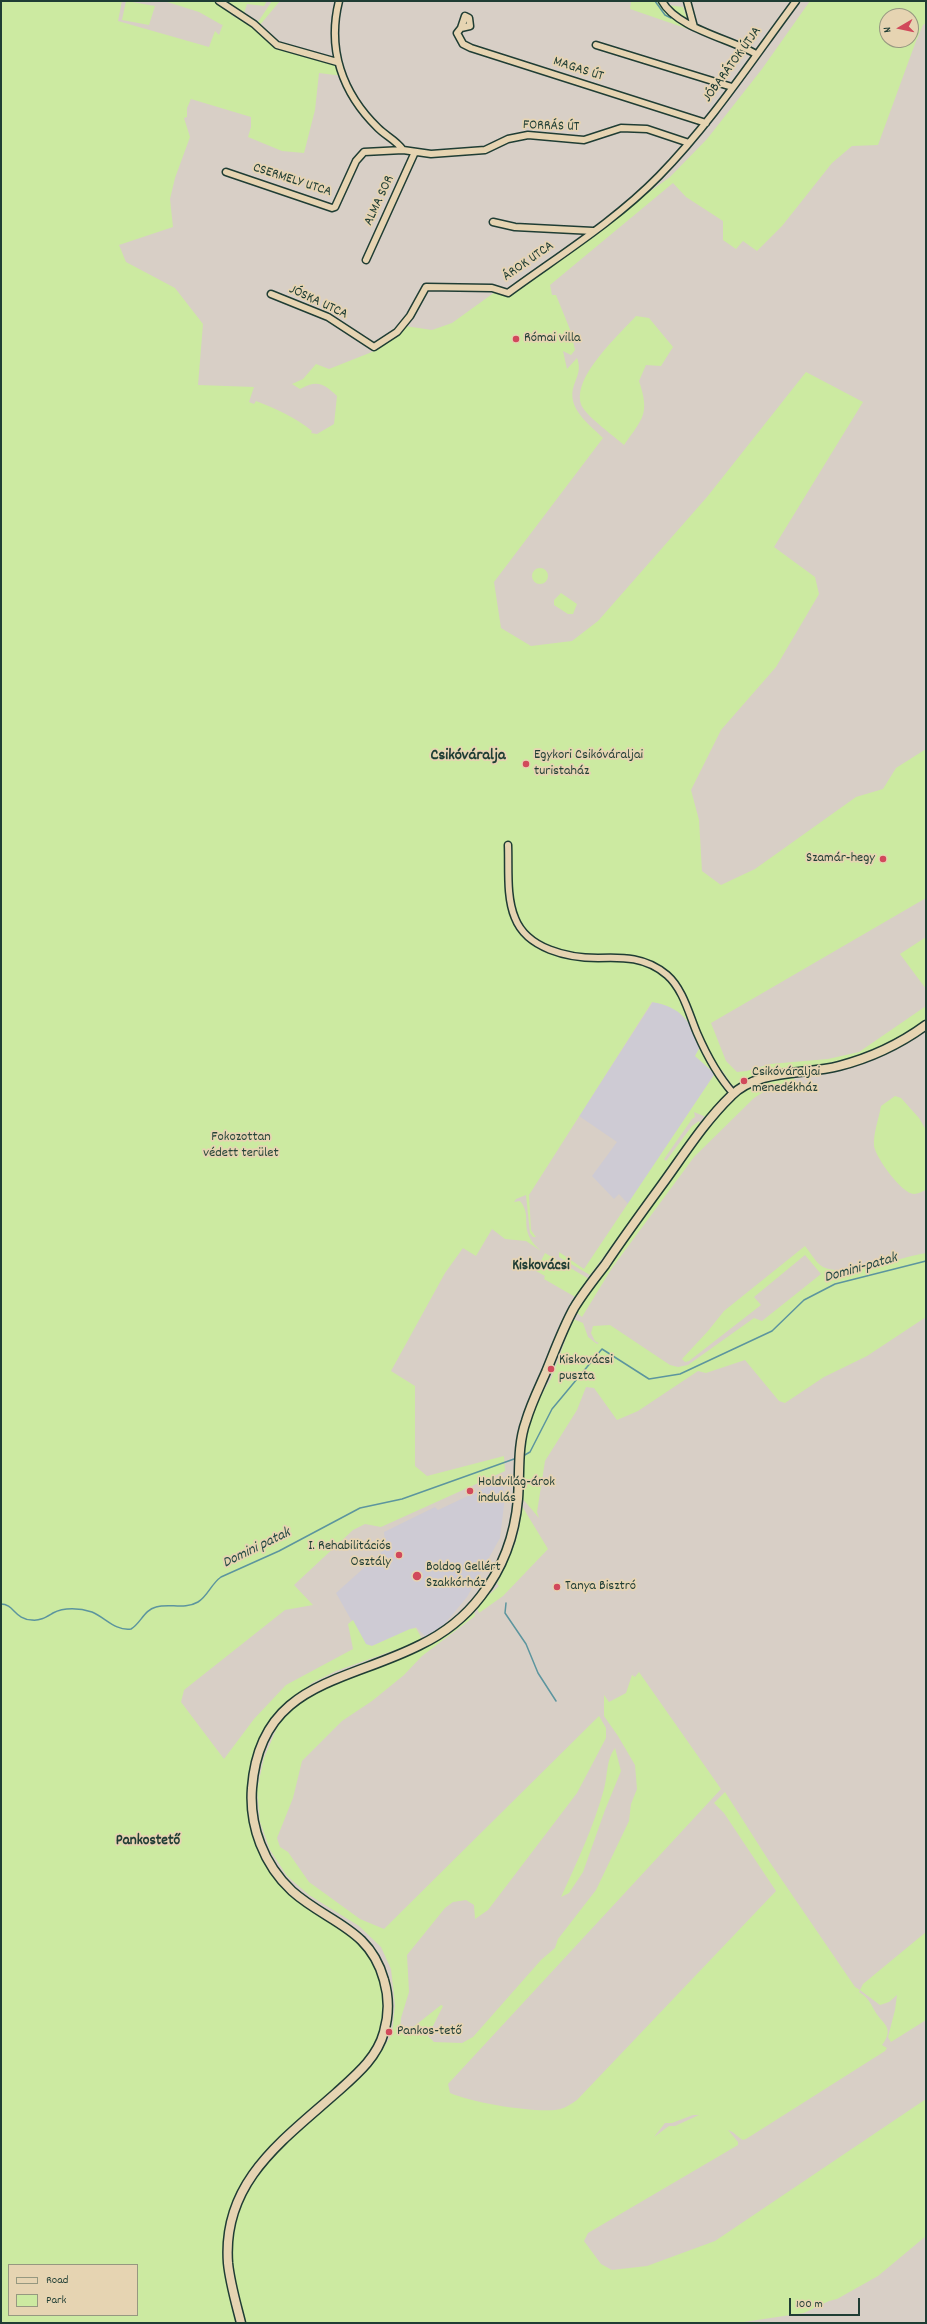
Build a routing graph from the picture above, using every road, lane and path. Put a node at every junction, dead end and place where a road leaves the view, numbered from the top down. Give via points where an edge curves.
1 (218, 1) edge
2 (339, 1) edge
3 (662, 1) edge
4 (686, 1) edge
5 (796, 1) edge
6 (694, 27) junction
7 (461, 28) dead end
8 (596, 44) dead end
9 (756, 54) junction
10 (337, 62) junction
11 (732, 86) junction
12 (706, 123) junction
13 (689, 143) junction
14 (403, 150) junction
15 (364, 152) joint
16 (415, 152) junction
17 (226, 172) dead end
18 (493, 222) dead end
19 (593, 231) junction
20 (366, 260) dead end
21 (271, 294) dead end
22 (374, 347) joint
23 (508, 845) dead end
24 (926, 1025) edge
25 (733, 1093) junction
26 (241, 2323) edge

1 - 10 street via 254,24 277,45
2 - 10 street via 334,45
3 - 6 street via 666,9
4 - 6 street
5 - 9 street, JÓBARÁTOK ÚTJA
6 - 9 street via 745,47
7 - 12 street, MAGAS ÚT via 457,33 458,38 471,48
8 - 11 street
9 - 11 street, JÓBARÁTOK ÚTJA
10 - 14 street via 359,106 378,128
11 - 12 street, JÓBARÁTOK ÚTJA
12 - 13 street, JÓBARÁTOK ÚTJA
13 - 16 street, FORRÁS ÚT via 647,129 621,128 584,140 528,135 508,139 485,150 431,154
13 - 19 street, JÓBARÁTOK ÚTJA via 628,205
14 - 15 street, FORRÁS ÚT
14 - 16 street, FORRÁS ÚT
15 - 17 street, CSERMELY UTCA via 356,161 335,207 332,208
16 - 20 street, ALMA SOR
18 - 19 street via 515,227
19 - 22 street, ÁROK UTCA via 508,293 492,288 426,287 410,316 397,332
21 - 22 street, JÓSKA UTCA via 328,317
23 - 25 street via 510,897 514,916 521,929 543,946 560,954 584,958 631,958 652,964 663,971 676,986 712,1065
24 - 25 main road via 903,1041 863,1059 832,1068 757,1080
25 - 26 main road via 702,1130 570,1316 525,1422 512,1534 500,1566 479,1599 451,1626 428,1641 401,1654 329,1680 300,1697 276,1720 262,1746 255,1770 252,1800 255,1829 265,1855 292,1891 353,1932 370,1948 384,1980 388,2009 385,2030 373,2056 358,2074 266,2156 244,2187 233,2216 228,2255

